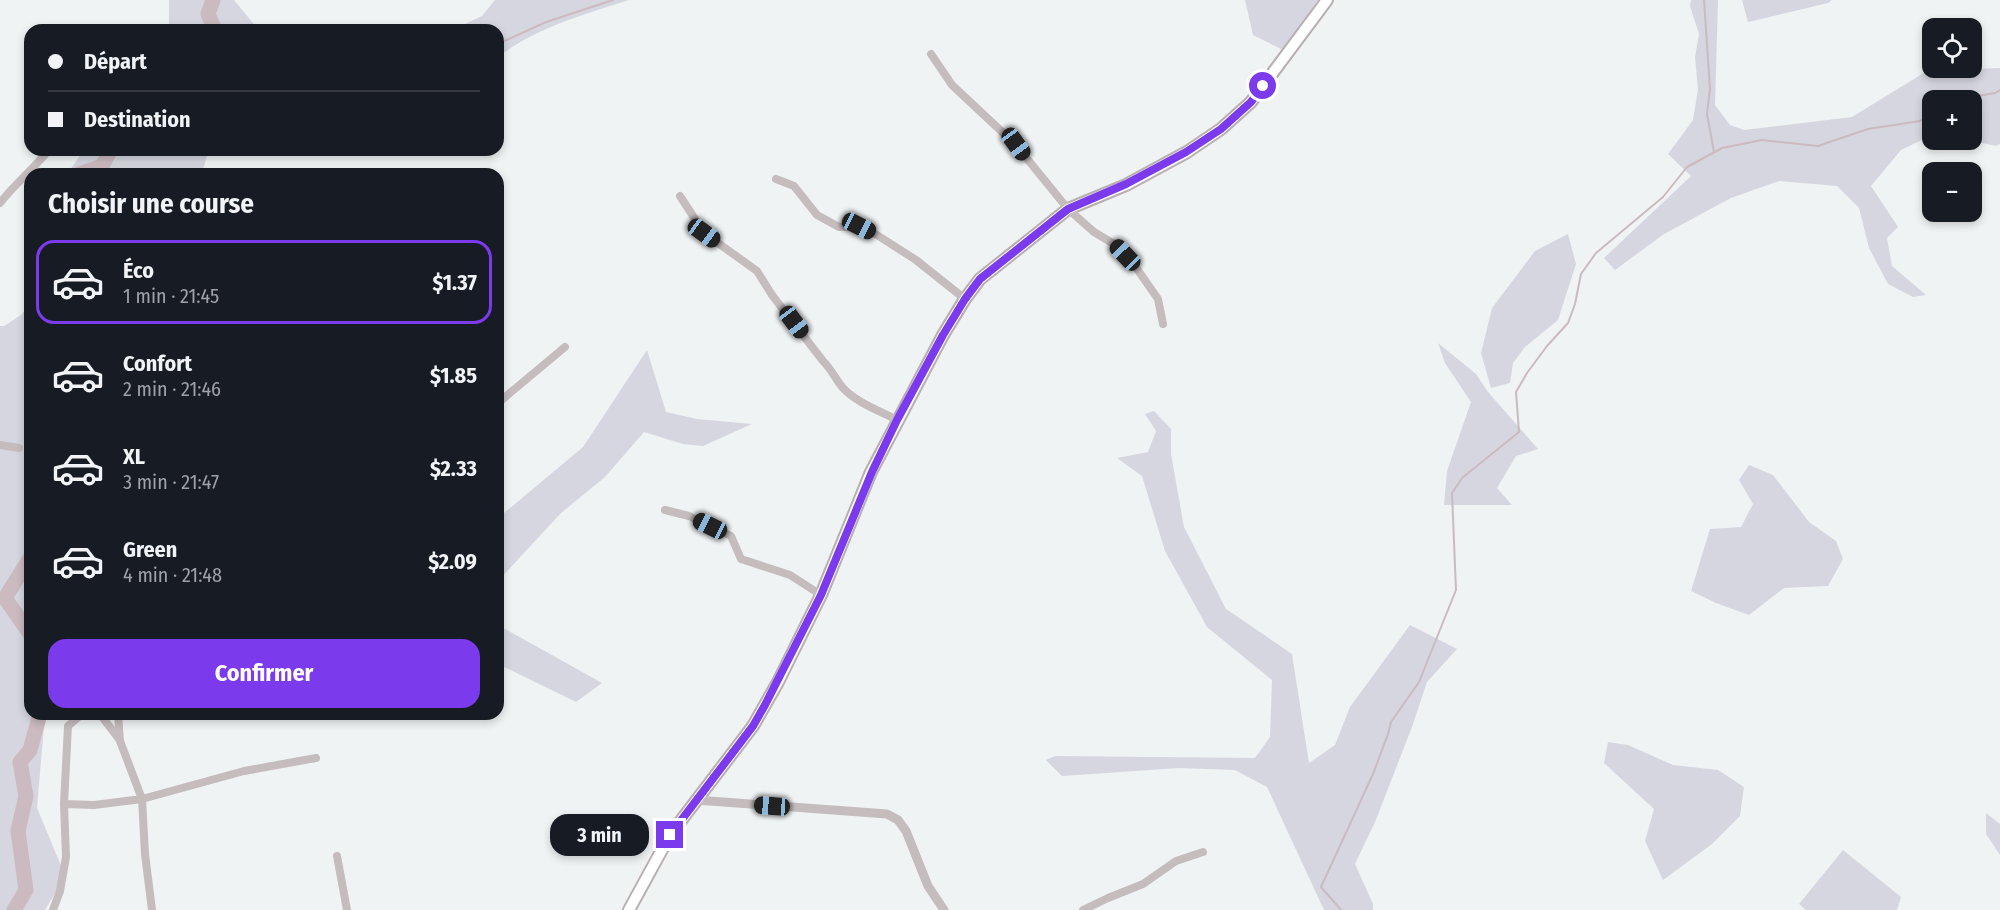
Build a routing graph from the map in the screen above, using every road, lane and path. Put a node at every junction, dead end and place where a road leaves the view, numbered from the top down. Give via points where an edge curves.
1 (1327, 0) edge
2 (931, 54) dead end
3 (44, 156) edge
4 (34, 168) edge
5 (24, 177) edge
6 (776, 179) dead end
7 (680, 196) dead end
8 (0, 203) edge
9 (1068, 209) junction
10 (965, 299) junction
11 (1163, 324) dead end
12 (565, 347) dead end
13 (504, 398) edge
14 (897, 420) junction
15 (0, 445) edge
16 (19, 448) dead end
17 (665, 510) dead end
18 (821, 595) junction
19 (75, 720) edge
20 (104, 720) edge
21 (118, 720) edge
22 (120, 741) junction
23 (316, 758) dead end
24 (142, 800) junction
25 (696, 800) junction
26 (64, 804) junction
27 (1203, 852) dead end
28 (337, 856) dead end
29 (53, 910) edge
30 (152, 910) edge
31 (347, 910) edge
32 (629, 910) edge
33 (944, 910) edge
34 (1083, 910) edge

1 - 9 main road via 1251,102 1221,129 1126,184
2 - 9 street via 952,85 1016,144
3 - 4 street
5 - 8 street
6 - 10 street via 795,186 817,215 839,227 859,226 877,235
7 - 14 street via 704,233 758,271 843,388
9 - 10 main road via 980,279
9 - 11 street via 1114,244 1135,266 1158,299
10 - 14 main road
12 - 13 street
14 - 18 main road
15 - 16 street
17 - 18 street via 689,516 731,536 741,559 790,575
18 - 25 main road via 753,726
19 - 26 street via 68,726
20 - 22 street
21 - 22 street
22 - 24 street
23 - 24 street via 244,771
24 - 26 street
24 - 30 street
25 - 32 main road via 670,835
25 - 33 street via 886,814 898,820 906,831 928,886
26 - 29 street via 66,857
27 - 34 street via 1176,861 1143,884
28 - 31 street

